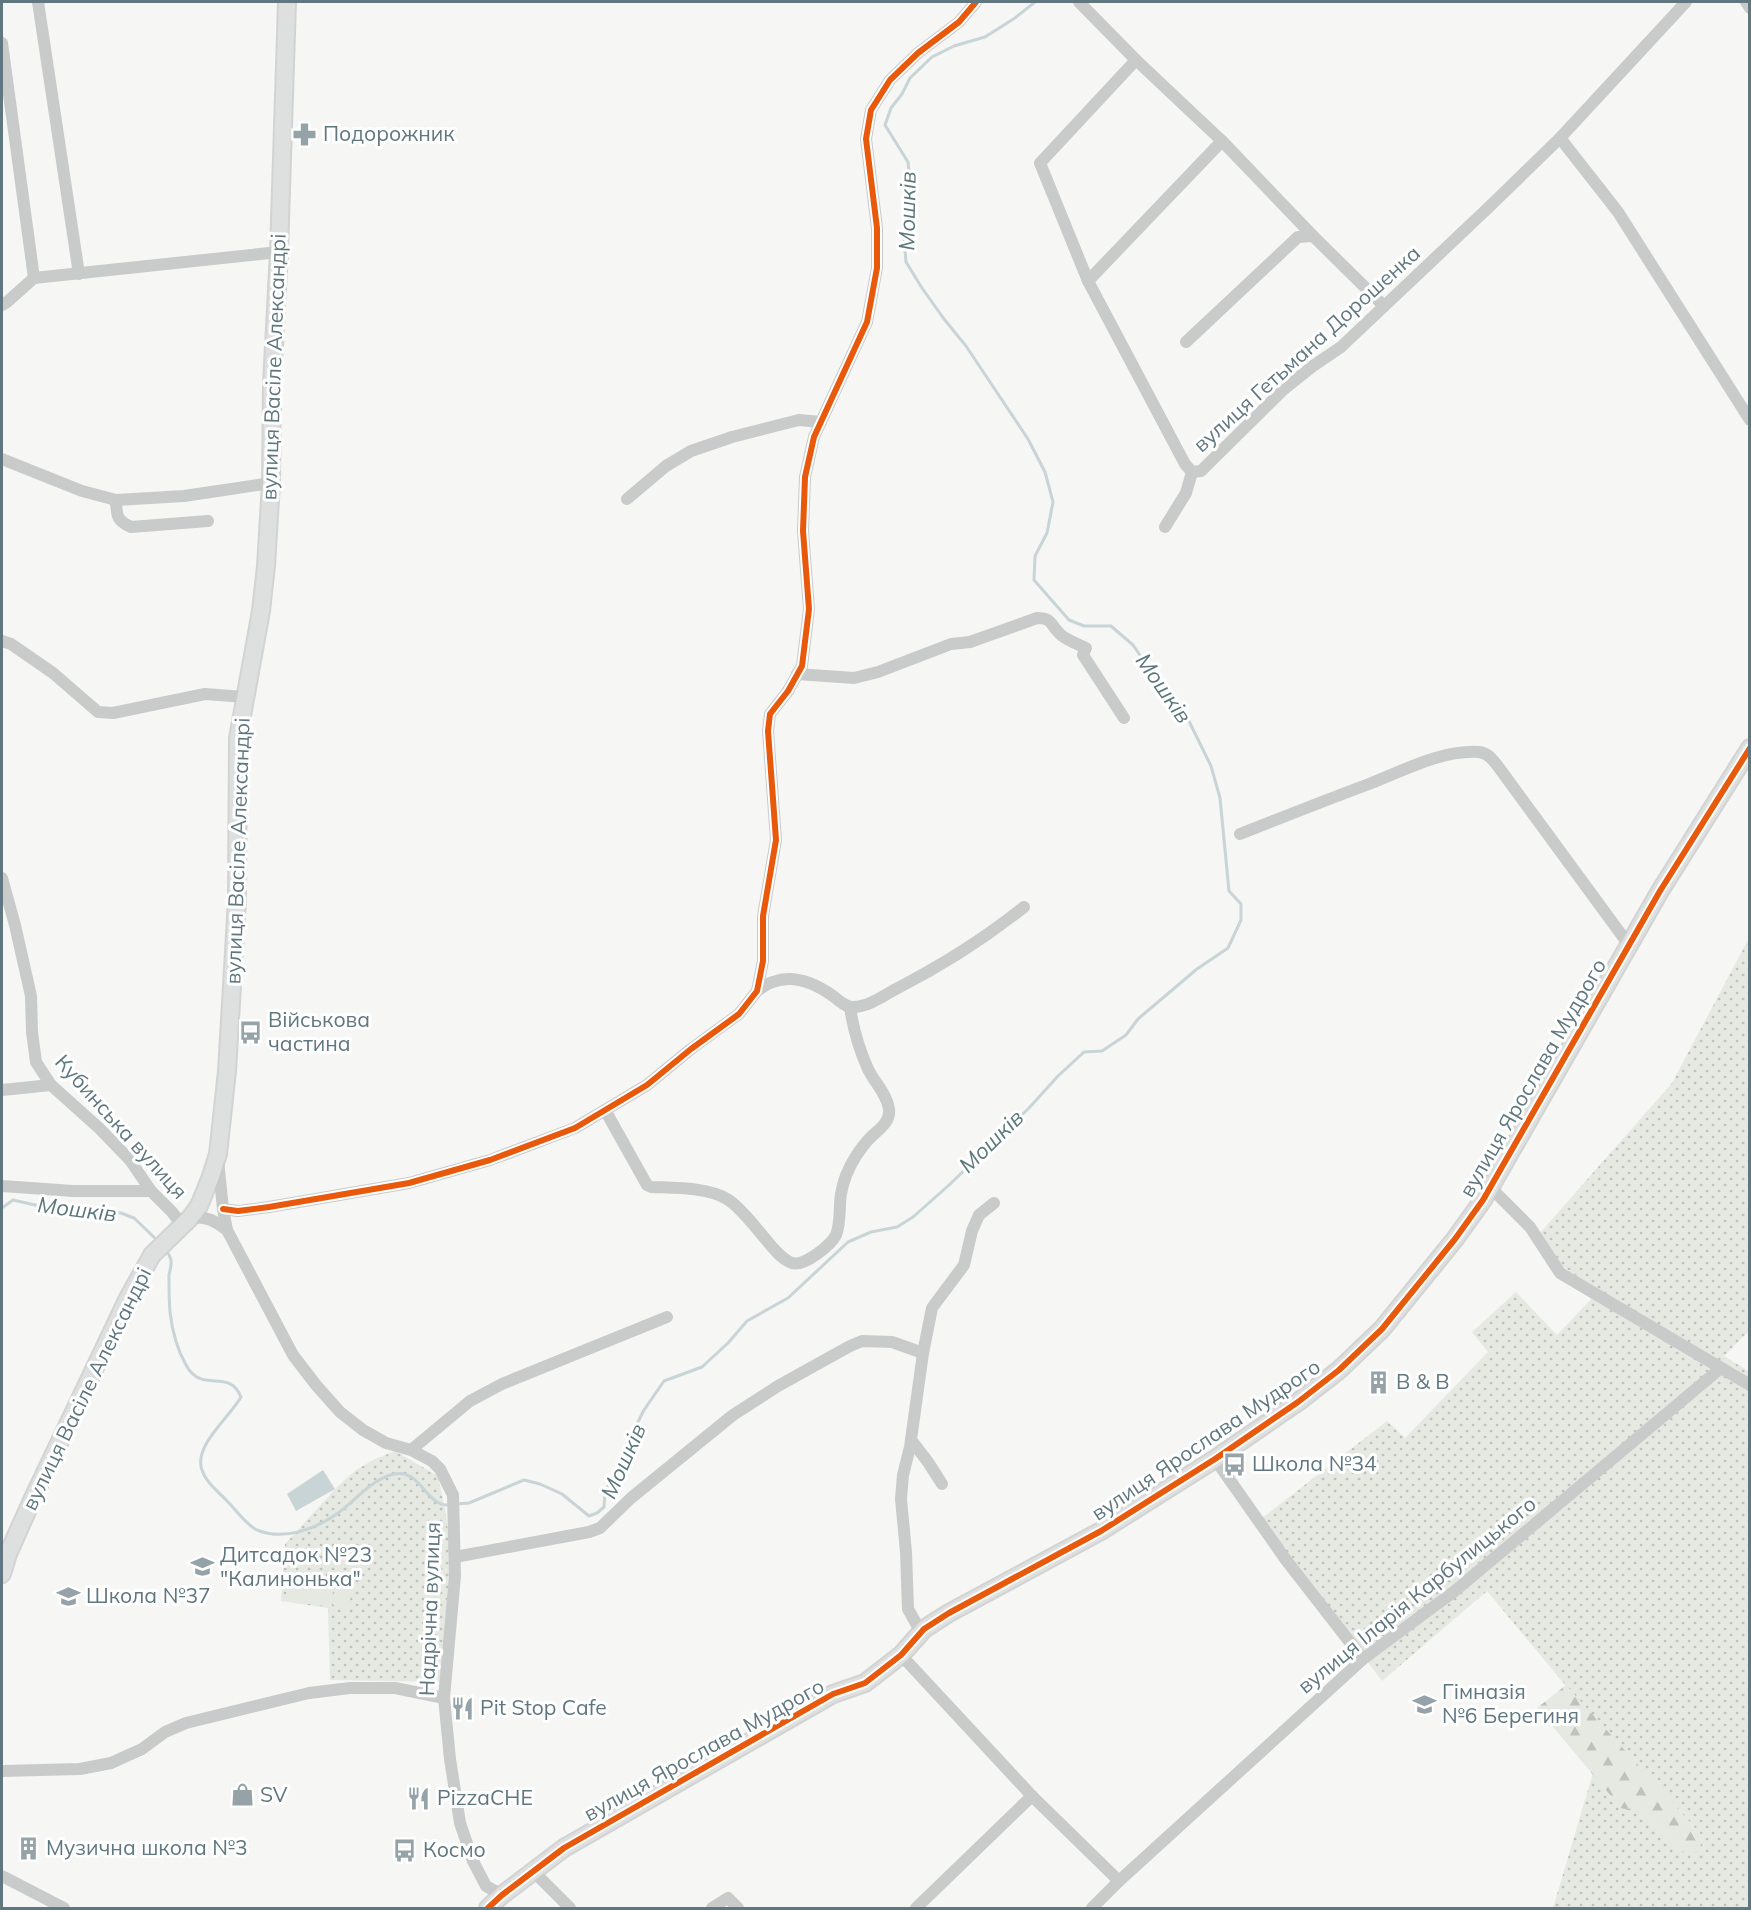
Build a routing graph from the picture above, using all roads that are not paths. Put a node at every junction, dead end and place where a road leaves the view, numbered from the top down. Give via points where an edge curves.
1 (38, 2) edge
2 (287, 2) edge
3 (976, 2) edge
4 (1079, 2) edge
5 (1686, 2) edge
6 (1746, 2) edge
7 (1749, 8) edge
8 (2, 43) edge
9 (1136, 60) junction
10 (1560, 138) junction
11 (1222, 141) junction
12 (1313, 236) junction
13 (279, 252) junction
14 (79, 274) junction
15 (34, 278) junction
16 (1088, 281) junction
17 (2, 304) edge
18 (1384, 306) junction
19 (1186, 342) dead end
20 (1749, 420) edge
21 (821, 423) junction
22 (2, 459) edge
23 (1192, 472) junction
24 (271, 483) junction
25 (627, 499) dead end
26 (116, 500) junction
27 (208, 521) dead end
28 (1165, 527) dead end
29 (2, 641) edge
30 (798, 674) junction
31 (245, 697) junction
32 (1124, 718) dead end
33 (1749, 748) edge
34 (1240, 834) dead end
35 (2, 878) edge
36 (1024, 907) dead end
37 (1629, 945) junction
38 (757, 991) junction
39 (850, 1007) junction
40 (51, 1085) junction
41 (2, 1090) edge
42 (606, 1110) junction
43 (218, 1154) junction
44 (2, 1187) edge
45 (1490, 1188) junction
46 (151, 1191) junction
47 (994, 1203) dead end
48 (223, 1209) junction
49 (186, 1222) junction
50 (227, 1230) junction
51 (667, 1317) dead end
52 (922, 1353) junction
53 (1721, 1368) junction
54 (1749, 1384) edge
55 (911, 1440) junction
56 (411, 1450) junction
57 (1215, 1459) junction
58 (942, 1484) dead end
59 (455, 1557) junction
60 (2, 1574) edge
61 (924, 1629) junction
62 (901, 1655) junction
63 (1363, 1659) junction
64 (444, 1698) junction
65 (2, 1771) edge
66 (1032, 1796) junction
67 (533, 1871) junction
68 (2, 1876) edge
69 (1119, 1881) junction
70 (502, 1894) junction
71 (64, 1908) edge
72 (488, 1908) edge
73 (570, 1908) edge
74 (712, 1908) edge
75 (738, 1908) edge
76 (916, 1908) edge
77 (1092, 1908) edge

1 - 14 street
2 - 13 main road, вулиця Васіле Александрі
3 - 21 street via 959,22 890,80 871,110 866,139 877,228 877,268 867,322
4 - 9 street
5 - 10 street, вулиця Гетьмана Дорошенка
6 - 7 street
8 - 15 street
9 - 11 street
9 - 16 street, вулиця Гетьмана Дорошенка via 1040,163
10 - 18 street, вулиця Гетьмана Дорошенка
10 - 20 street via 1618,212
11 - 12 street
11 - 16 street
12 - 18 street
12 - 19 street via 1298,237
13 - 14 street
13 - 24 main road, вулиця Васіле Александрі
14 - 15 street
15 - 17 street
16 - 23 street, вулиця Гетьмана Дорошенка
18 - 23 street, вулиця Гетьмана Дорошенка via 1341,347 1284,389 1201,471
21 - 25 street via 799,420 691,452 666,466
21 - 30 street via 805,477 803,531 809,609
22 - 26 street via 82,492
23 - 28 street via 1186,493
24 - 26 street via 184,496
24 - 31 main road, вулиця Васіле Александрі via 261,610
26 - 27 street via 117,518 132,527
29 - 31 street via 53,674 98,712 112,713 205,694
30 - 32 street via 854,678 951,644 970,642 1045,618 1060,634 1086,648 1083,655
30 - 38 street via 771,714 768,730 776,840 763,916 763,961
31 - 43 main road, вулиця Васіле Александрі via 238,738 237,900 231,1016
33 - 37 main road, вулиця Ярослава Мудрого
34 - 37 street via 1413,764 1482,752 1491,757
35 - 40 street, Кубинська вулиця via 31,996 36,1062
36 - 39 street via 985,938 915,980 874,1001
37 - 45 main road, вулиця Ярослава Мудрого
38 - 39 street via 773,982 791,979 809,983
38 - 42 street via 739,1014 647,1085
39 - 42 street via 859,1048 890,1111 882,1128 869,1138 846,1174 837,1233 803,1263 787,1260 727,1198 702,1190 647,1185
40 - 41 street
40 - 46 street, Кубинська вулиця via 130,1160
42 - 48 street via 575,1128 490,1160 409,1183 269,1208
43 - 48 street, Надрічна вулиця
43 - 49 main road, вулиця Васіле Александрі via 199,1206
44 - 46 street
45 - 53 street via 1530,1227 1560,1273
45 - 57 main road, вулиця Ярослава Мудрого via 1455,1239 1382,1329 1339,1370
46 - 49 street, Кубинська вулиця
47 - 52 street via 979,1215 964,1265 932,1308
48 - 50 street, Надрічна вулиця
49 - 50 street via 202,1216
49 - 60 main road, вулиця Васіле Александрі via 152,1255 128,1298 29,1507
50 - 56 street, Надрічна вулиця via 293,1355 316,1385 363,1430
51 - 56 street via 502,1384 470,1401
52 - 55 street
52 - 59 street via 892,1342 862,1341 733,1415 600,1528
53 - 54 street
53 - 63 street, вулиця Іларія Карбулицького via 1456,1590
55 - 58 street
55 - 61 street via 901,1499 908,1609
56 - 59 street, Надрічна вулиця via 440,1469 453,1495
57 - 61 main road, вулиця Ярослава Мудрого via 1101,1531
57 - 63 street via 1286,1560
59 - 64 street, Надрічна вулиця
61 - 62 main road, вулиця Ярослава Мудрого
62 - 66 street
62 - 67 main road, вулиця Ярослава Мудрого via 865,1683 833,1694 684,1778 564,1848
63 - 69 street, вулиця Іларія Карбулицького
64 - 65 street via 394,1689 350,1688 309,1693 186,1723 111,1763 80,1769
64 - 70 street, Надрічна вулиця via 460,1823 486,1886
66 - 69 street
66 - 76 street
67 - 70 main road, вулиця Ярослава Мудрого
67 - 73 street
68 - 71 street
69 - 77 street, вулиця Іларія Карбулицького
70 - 72 main road, вулиця Ярослава Мудрого
74 - 75 street via 728,1898

